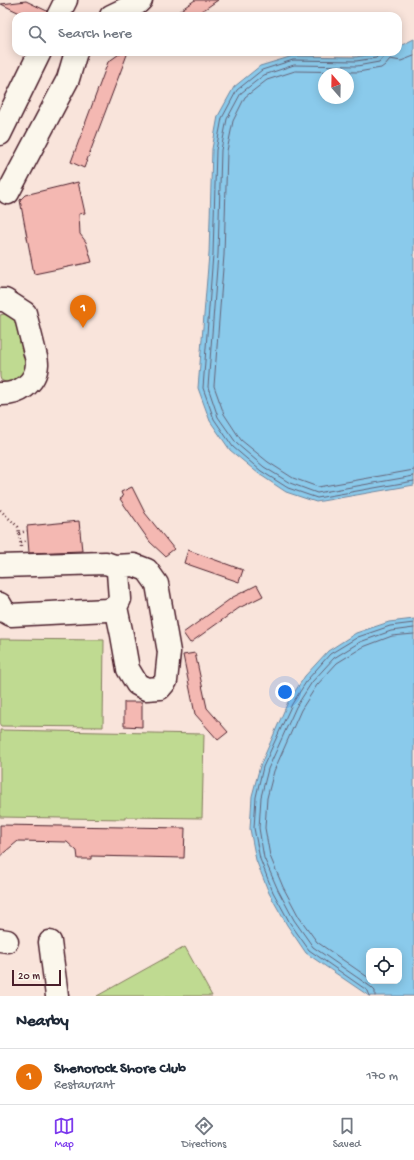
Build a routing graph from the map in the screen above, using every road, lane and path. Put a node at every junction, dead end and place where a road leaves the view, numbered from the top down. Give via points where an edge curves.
1 (66, 0) edge
2 (141, 0) edge
3 (60, 12) edge
4 (119, 12) edge
5 (38, 56) edge
6 (75, 56) edge
7 (0, 134) edge
8 (8, 193) dead end
9 (3, 298) edge
10 (0, 394) edge
11 (0, 510) edge
12 (27, 531) dead end
13 (19, 533) junction
14 (28, 542) dead end
15 (20, 543) junction
16 (0, 566) edge
17 (25, 566) junction
18 (114, 566) junction
19 (0, 604) edge
20 (116, 607) junction
21 (50, 942) dead end
22 (57, 996) edge

1 - 3 street
2 - 4 street
5 - 7 street
6 - 8 street via 68,79
9 - 10 street via 25,313 37,364 34,376 25,388 9,394
11 - 13 path via 18,527
12 - 13 path
13 - 15 path
14 - 15 path
15 - 17 path
16 - 17 street
17 - 18 street via 106,563
18 - 20 street via 118,572 120,599
18 - 20 street via 134,565 147,570 157,584 168,652 166,681 160,688 146,689 137,684 128,669
19 - 20 street via 4,612 11,615 107,610
21 - 22 street

